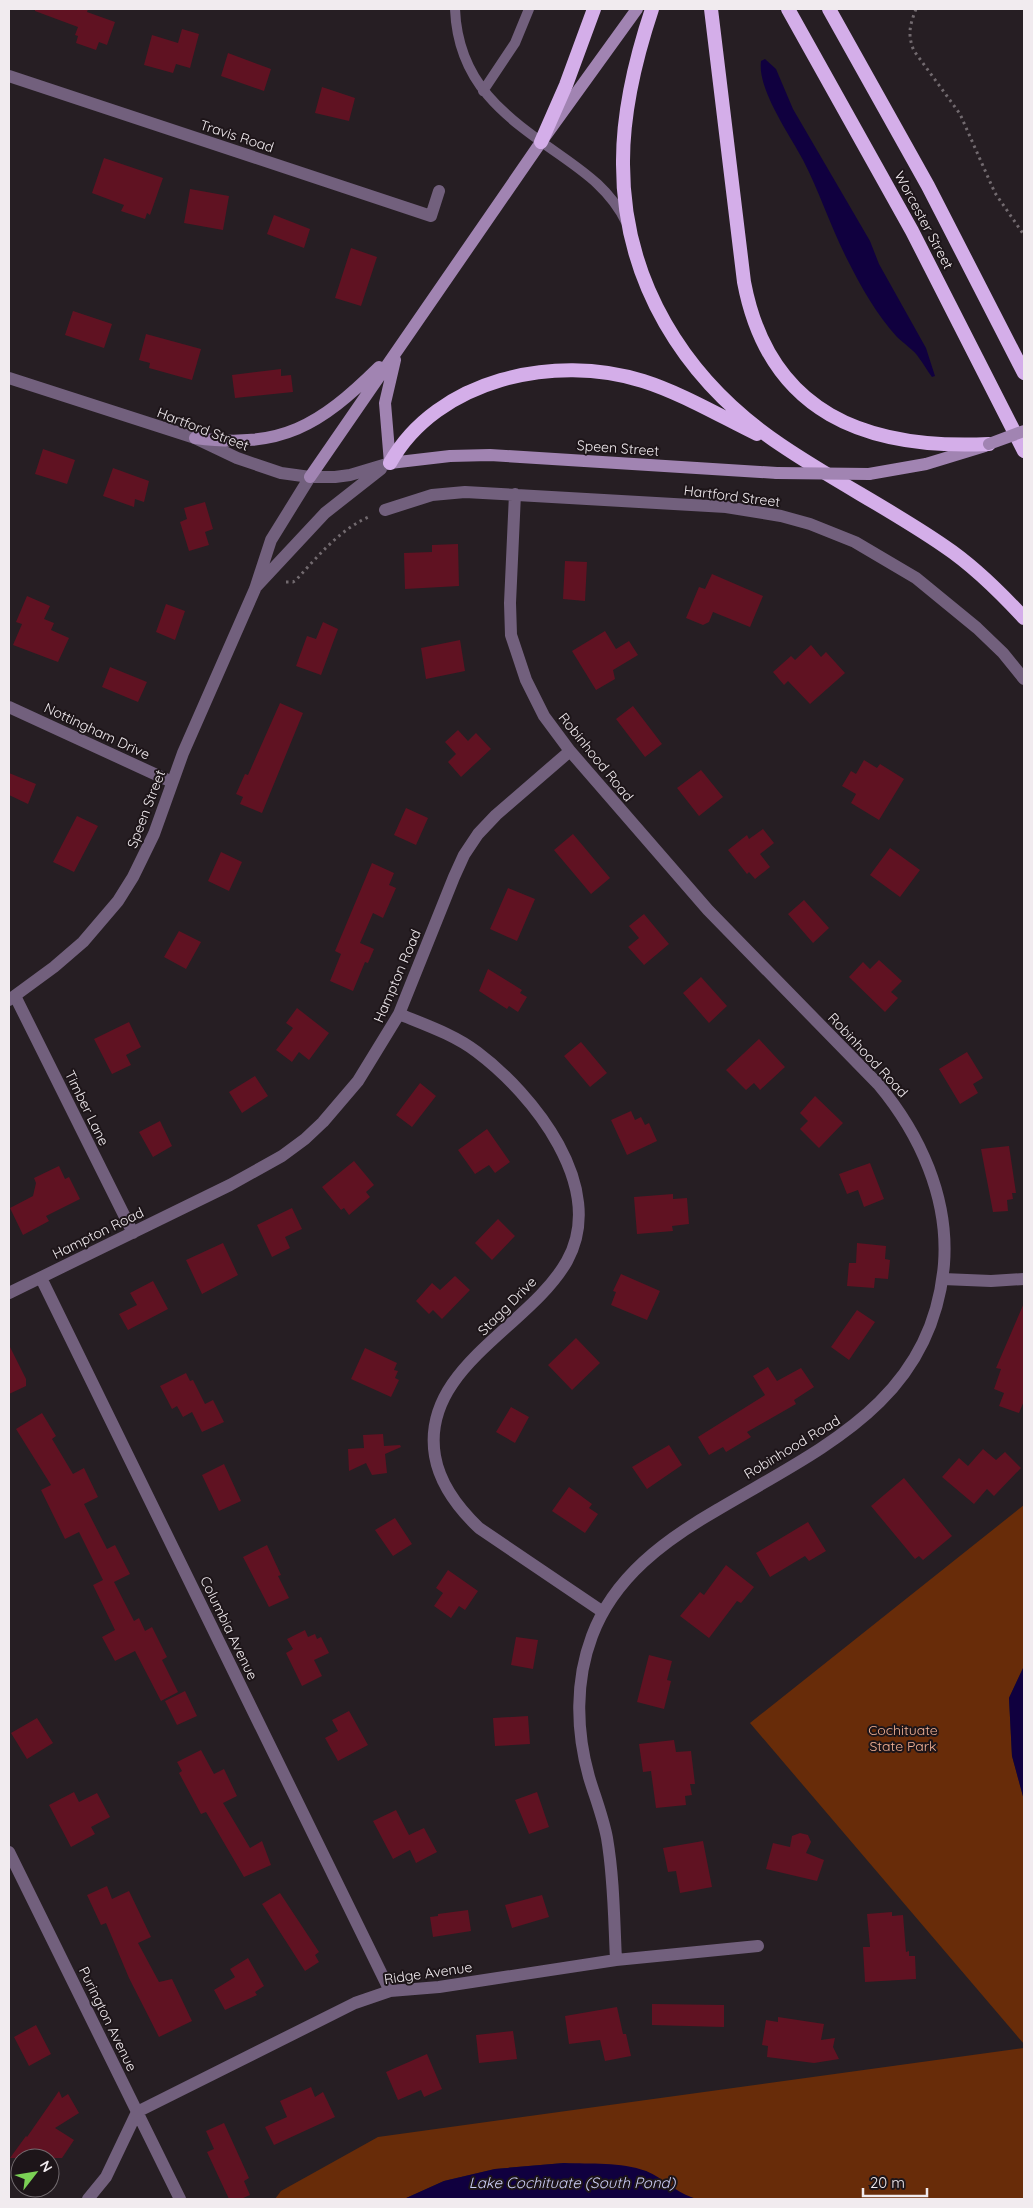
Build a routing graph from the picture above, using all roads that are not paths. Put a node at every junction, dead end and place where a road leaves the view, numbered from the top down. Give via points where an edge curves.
1 (455, 9) edge
2 (529, 9) edge
3 (594, 9) edge
4 (636, 9) edge
5 (652, 9) edge
6 (711, 9) edge
7 (788, 9) edge
8 (828, 9) edge
9 (9, 76) edge
10 (483, 91) junction
11 (541, 142) junction
12 (439, 191) dead end
13 (630, 228) junction
14 (400, 346) junction
15 (1024, 373) edge
16 (9, 378) edge
17 (1024, 431) edge
18 (195, 438) junction
19 (989, 444) junction
20 (780, 445) junction
21 (1024, 451) edge
22 (390, 463) junction
23 (310, 477) junction
24 (515, 494) junction
25 (386, 510) road end
26 (254, 589) junction
27 (1024, 618) edge
28 (1024, 679) edge
29 (9, 706) edge
30 (570, 751) junction
31 (172, 782) junction
32 (12, 998) edge
33 (400, 1014) junction
34 (133, 1233) junction
35 (41, 1278) junction
36 (943, 1279) junction
37 (1024, 1279) edge
38 (9, 1293) edge
39 (603, 1612) junction
40 (9, 1852) edge
41 (758, 1946) dead end
42 (616, 1960) junction
43 (390, 1991) junction
44 (137, 2112) junction
45 (88, 2199) edge
46 (180, 2199) edge

1 - 10 lane via 468,64
2 - 10 lane via 515,43
3 - 11 highway
4 - 11 main road, Speen Street
5 - 13 highway via 634,76 623,143 624,196
6 - 19 highway via 746,289 755,325 775,362 813,404 854,428 877,436 922,444
7 - 21 highway, Worcester Street via 912,231
8 - 15 highway, Worcester Street via 932,195
9 - 12 street, Travis Road via 431,216
10 - 11 lane via 499,109
11 - 13 lane via 602,187
11 - 14 main road, Speen Street
13 - 20 highway via 645,283 672,336 706,381
14 - 18 main road via 347,397 308,425 268,438 233,441
14 - 22 main road via 386,398
14 - 23 main road, Speen Street
16 - 18 street, Hartford Street
17 - 19 main road, Speen Street, bridge
18 - 23 street, Hartford Street via 253,464
19 - 22 main road, Speen Street, bridge via 926,464 869,474 777,473 490,455
20 - 22 highway via 649,383 598,371 568,370 510,378 468,393 420,424 404,440
20 - 27 highway via 945,546
22 - 23 street, Hartford Street via 350,475
22 - 26 street, Speen Street via 325,513
23 - 26 street, Speen Street via 274,533
24 - 25 street, Hartford Street via 443,493
24 - 28 street, Hartford Street via 740,509 781,516 825,529 870,550 923,584 977,628
24 - 30 street, Robinhood Road via 510,603 512,635 537,704
26 - 31 street, Speen Street
29 - 31 street, Nottingham Drive
30 - 33 street, Hampton Road via 496,815 464,855
30 - 36 street, Robinhood Road via 731,935 895,1104 922,1149 932,1174 944,1242
31 - 32 street, Speen Street via 147,850 118,901 74,951
32 - 34 street, Timber Lane
33 - 34 street, Hampton Road via 358,1081 305,1139 230,1185
33 - 39 street, Stagg Drive via 461,1042 497,1068 532,1105 550,1130 571,1174 578,1219 576,1242 568,1260 556,1278 466,1366 452,1384 434,1423 433,1444 447,1490 462,1512 479,1528
34 - 35 street, Hampton Road
35 - 38 street, Hampton Road
35 - 43 street, Columbia Avenue
36 - 37 street
36 - 39 street, Robinhood Road via 938,1305 918,1354 902,1379 865,1418 843,1435 670,1539 637,1568
39 - 42 street, Robinhood Road via 584,1659 578,1715 582,1749 611,1862
40 - 44 street, Purington Avenue
41 - 42 street, Ridge Avenue
42 - 43 street, Ridge Avenue via 439,1987
43 - 44 street, Ridge Avenue via 355,2003
44 - 45 street via 106,2177
44 - 46 street, Purington Avenue

